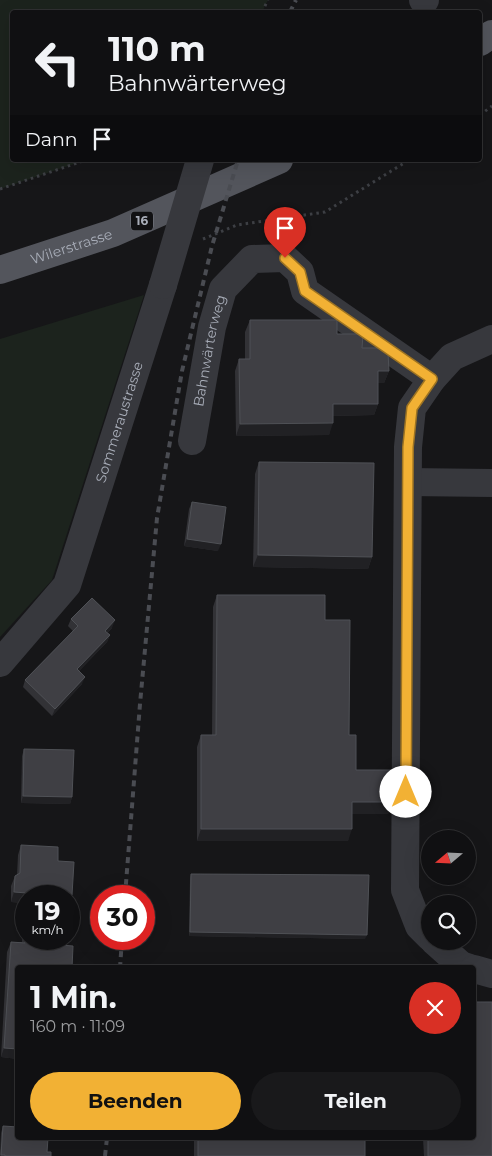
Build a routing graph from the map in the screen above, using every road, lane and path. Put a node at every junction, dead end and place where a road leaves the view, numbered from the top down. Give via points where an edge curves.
1 (80, 162) edge
2 (199, 162) edge
3 (274, 162) edge
4 (406, 162) edge
5 (0, 189) edge
6 (201, 240) dead end
7 (0, 270) edge
8 (492, 339) edge
9 (432, 379) junction
10 (192, 441) dead end
11 (408, 482) junction
12 (492, 483) edge
13 (0, 663) edge
14 (421, 928) edge
15 (444, 950) edge
16 (461, 965) edge
17 (476, 970) edge
18 (492, 974) edge

1 - 5 path
2 - 13 street, Sommeraustrasse, bridge via 67,585
3 - 7 main road, Wilerstrasse / 16 via 113,233
4 - 6 path via 326,212 237,225
8 - 9 street via 452,357
9 - 10 street, Bahnwärterweg via 305,291 300,272 285,258 252,259 223,289 212,327
9 - 11 street via 412,408
11 - 12 street
11 - 14 street via 405,890
15 - 16 street
17 - 18 street

